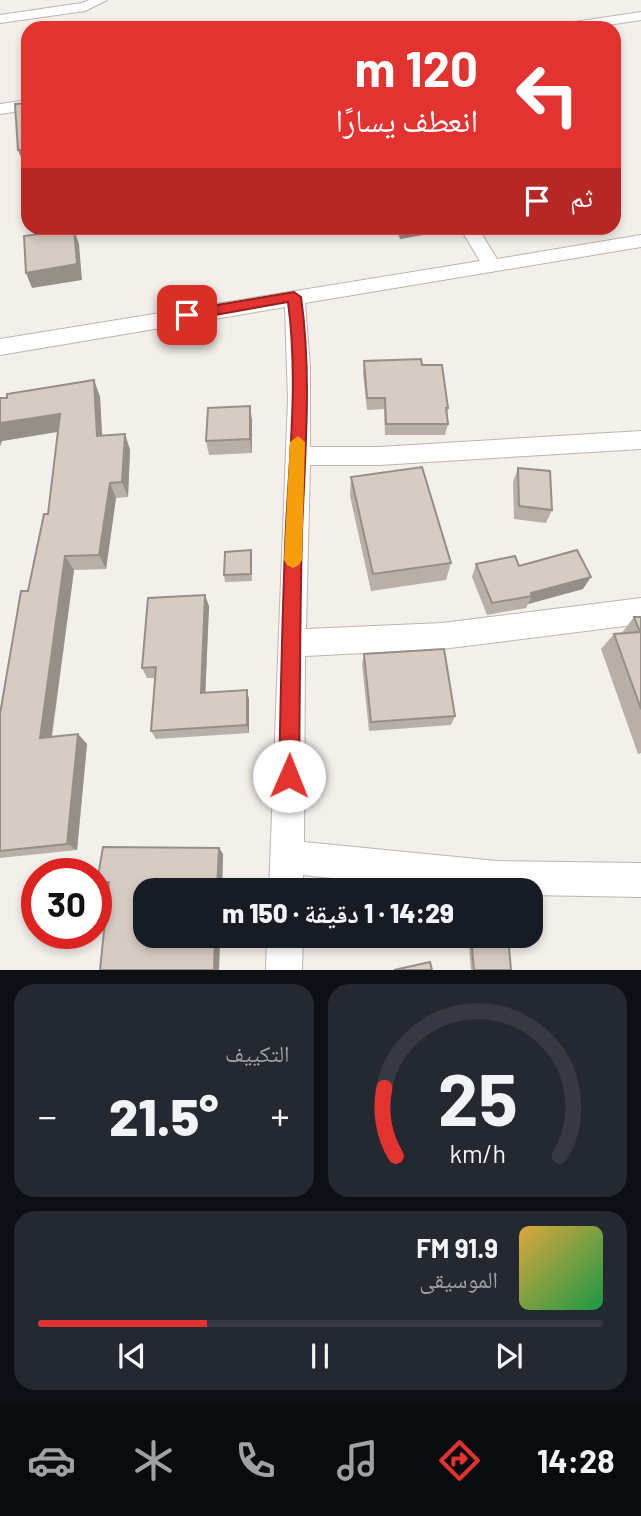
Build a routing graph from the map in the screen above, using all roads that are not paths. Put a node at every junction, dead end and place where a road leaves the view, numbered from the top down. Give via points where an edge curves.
1 (100, 0) edge
2 (641, 16) edge
3 (0, 19) edge
4 (608, 21) edge
5 (21, 106) edge
6 (0, 109) edge
7 (473, 235) edge
8 (641, 240) edge
9 (491, 264) junction
10 (294, 297) junction
11 (0, 347) edge
12 (641, 440) edge
13 (297, 456) junction
14 (641, 611) edge
15 (292, 643) junction
16 (287, 857) junction
17 (286, 878) edge
18 (641, 880) edge
19 (285, 948) edge
20 (284, 970) edge

1 - 3 street via 85,7
2 - 4 street
5 - 6 street
7 - 9 street
8 - 9 street
9 - 10 street
10 - 11 street
10 - 13 street via 300,340
12 - 13 street via 379,456
13 - 15 street
14 - 15 street via 442,636
15 - 16 street
16 - 17 street
16 - 18 street via 497,878
19 - 20 street

